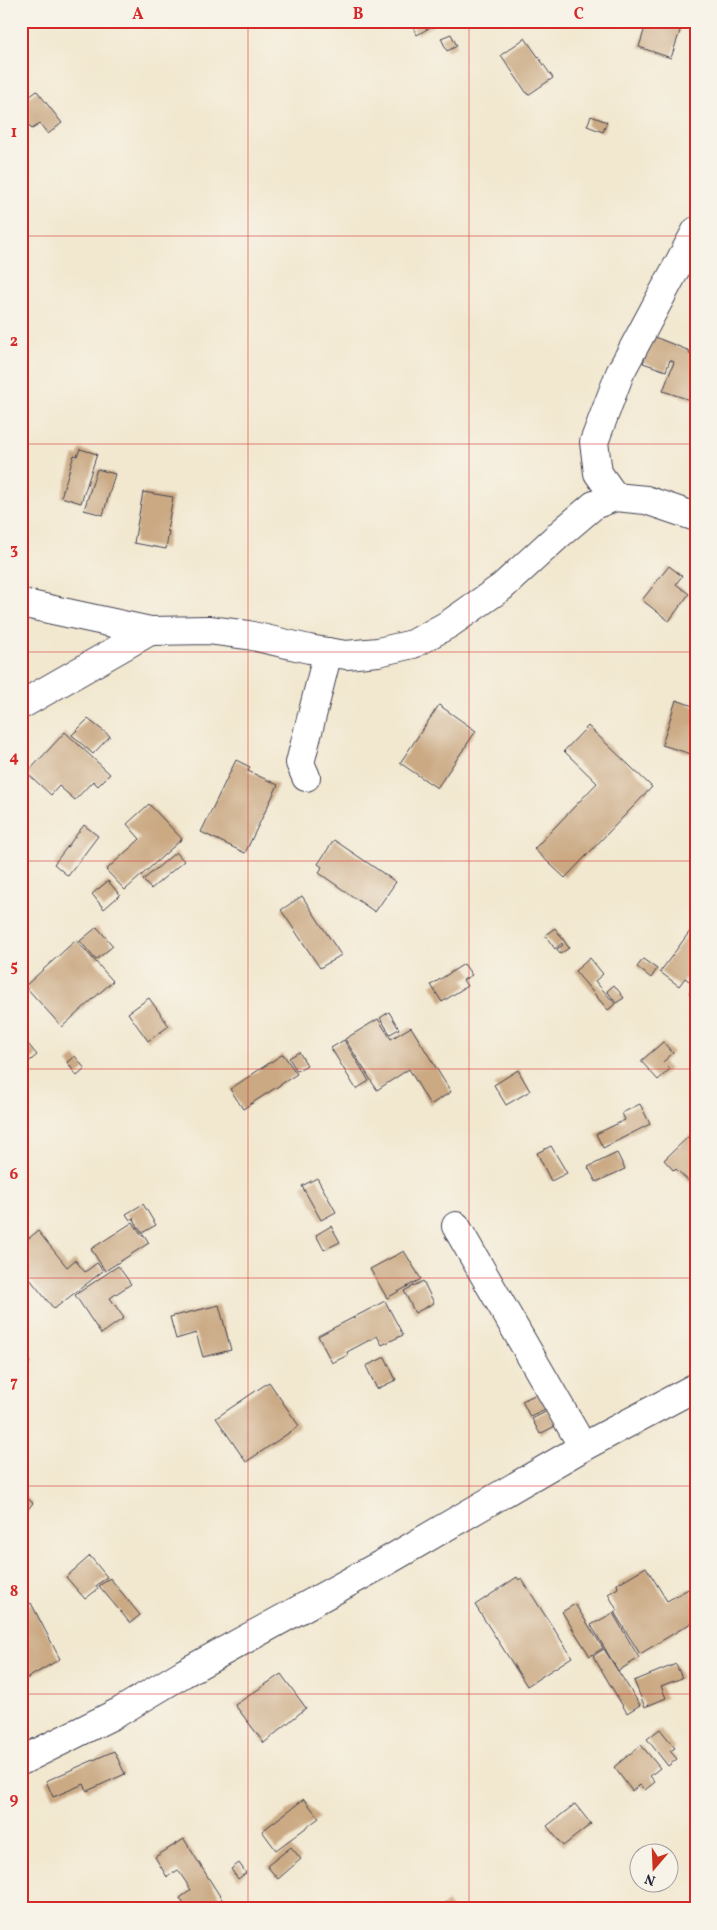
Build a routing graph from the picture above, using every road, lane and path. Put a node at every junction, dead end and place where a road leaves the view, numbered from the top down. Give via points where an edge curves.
1 (696, 231) edge
2 (615, 497) junction
3 (696, 517) edge
4 (21, 603) edge
5 (150, 631) junction
6 (328, 652) junction
7 (21, 704) edge
8 (306, 776) dead end
9 (456, 1226) dead end
10 (696, 1387) edge
11 (583, 1447) junction
12 (21, 1761) edge

1 - 2 street via 620,373 594,442 598,473
2 - 3 street via 646,500
2 - 6 street via 594,505 502,587 449,624 413,644 378,652 346,655
4 - 5 street
5 - 6 street via 209,630
5 - 7 street
6 - 8 street via 300,762
9 - 11 street
10 - 11 street
11 - 12 street via 119,1712

